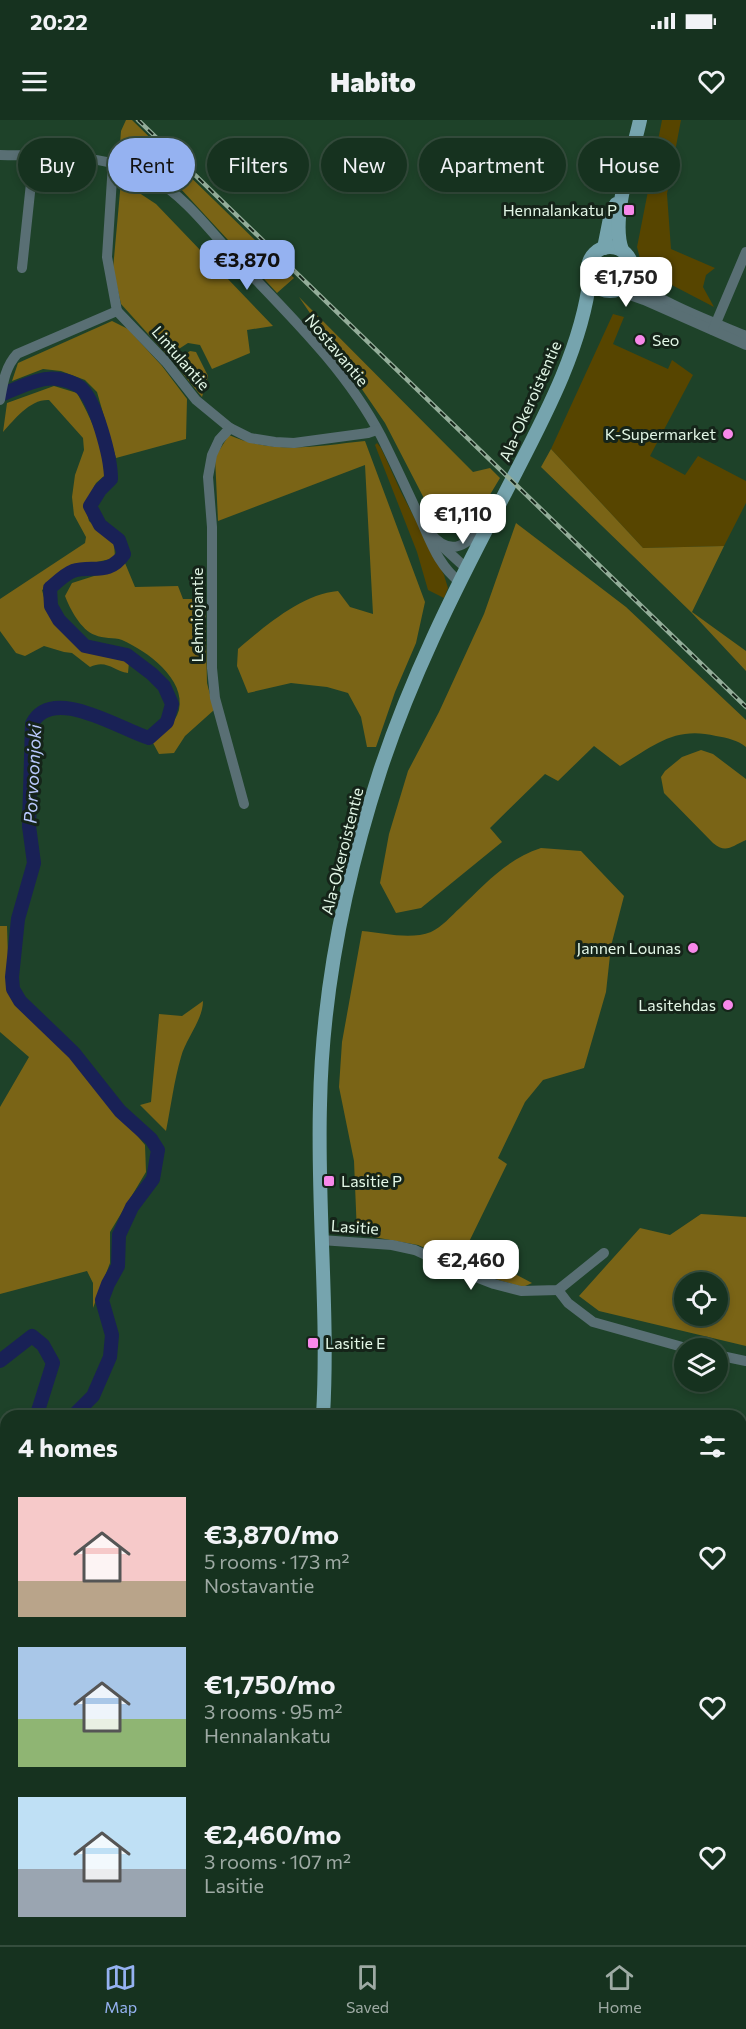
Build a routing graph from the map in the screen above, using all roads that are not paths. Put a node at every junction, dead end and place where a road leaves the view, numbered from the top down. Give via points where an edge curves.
1 (640, 120) edge
2 (636, 138) edge
3 (0, 155) edge
4 (18, 155) edge
5 (30, 192) edge
6 (110, 192) edge
7 (169, 192) edge
8 (621, 192) edge
9 (624, 192) edge
10 (604, 248) junction
11 (622, 250) junction
12 (746, 252) edge
13 (22, 268) dead end
14 (631, 276) junction
15 (590, 277) junction
16 (610, 290) junction
17 (117, 311) junction
18 (714, 327) junction
19 (577, 336) junction
20 (746, 336) edge
21 (746, 345) edge
22 (0, 400) edge
23 (230, 428) junction
24 (377, 430) junction
25 (496, 510) junction
26 (422, 523) junction
27 (439, 543) junction
28 (467, 569) junction
29 (460, 583) junction
30 (244, 804) dead end
31 (321, 1240) junction
32 (604, 1253) dead end
33 (558, 1290) junction
34 (674, 1345) edge
35 (728, 1357) edge
36 (746, 1361) edge
37 (323, 1410) edge

1 - 2 main road
3 - 4 street, Nostavantie
5 - 13 street
6 - 17 street via 107,257
7 - 24 street, Nostavantie via 190,209 340,374
8 - 10 main road via 610,218
9 - 11 main road via 619,225
10 - 11 main road
10 - 15 main road via 589,262
11 - 14 main road via 630,260
12 - 18 street
14 - 16 main road via 627,284
14 - 18 street
15 - 16 main road via 596,285
15 - 19 main road, Ala-Okeroistentie
16 - 18 street
16 - 19 main road, Ala-Okeroistentie
17 - 22 street via 17,354 9,362
17 - 23 street, Lintulantie via 196,400
18 - 20 street
18 - 21 street
19 - 25 main road, Ala-Okeroistentie via 544,414
23 - 24 street, Lintulantie via 250,438 294,443
23 - 30 street, Lehmiojantie via 212,455 208,477 212,668 215,698
24 - 26 street, Nostavantie
25 - 27 street via 468,542 455,548
25 - 28 main road, Ala-Okeroistentie
26 - 27 street, Nostavantie
26 - 29 street, Nostavantie via 443,566
27 - 28 street, Nostavantie
28 - 29 main road, Ala-Okeroistentie
29 - 31 main road, Ala-Okeroistentie via 389,747 343,910 322,1058
31 - 33 street, Lasitie via 392,1245 415,1250 494,1284 521,1291
31 - 37 main road, Ala-Okeroistentie
32 - 33 street
33 - 34 street via 592,1322
35 - 36 street

